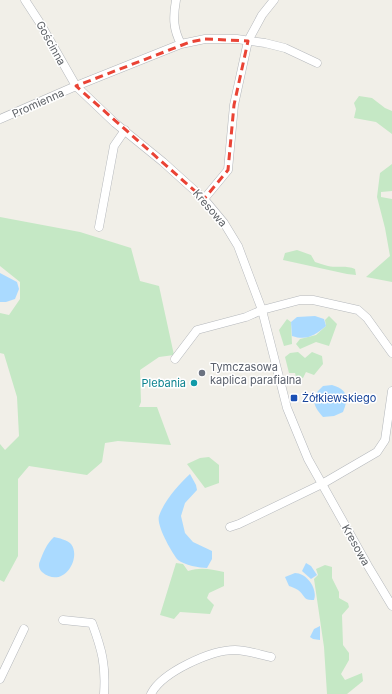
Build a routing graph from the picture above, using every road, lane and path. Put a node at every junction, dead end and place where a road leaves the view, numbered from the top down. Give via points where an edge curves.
1 (25, 0) edge
2 (176, 0) edge
3 (274, 0) edge
4 (248, 41) junction
5 (181, 44) junction
6 (317, 63) dead end
7 (76, 86) junction
8 (0, 119) edge
9 (125, 130) junction
10 (204, 199) junction
11 (99, 227) dead end
12 (262, 310) junction
13 (392, 353) edge
14 (175, 359) dead end
15 (392, 391) edge
16 (322, 484) junction
17 (230, 527) dead end
18 (392, 606) edge
19 (64, 620) dead end
20 (24, 629) dead end
21 (271, 657) dead end
22 (0, 679) edge
23 (104, 694) edge
24 (151, 694) edge

1 - 7 street, Gościnna
2 - 5 street via 173,16 176,35
3 - 4 street via 262,14
4 - 5 street, Promienna via 205,39
4 - 6 street, Promienna via 285,48
4 - 10 street via 234,105 228,170
5 - 7 street, Promienna
7 - 8 street, Promienna
7 - 9 street, Kresowa
9 - 10 street, Kresowa
9 - 11 street via 114,146
10 - 12 street, Kresowa via 224,223 238,246
12 - 13 street via 300,300 313,300 358,310 367,318
12 - 14 street via 197,330
12 - 16 street, Kresowa via 287,408 308,459
15 - 16 street via 385,440 377,452
16 - 17 street
16 - 18 street, Kresowa
19 - 23 street via 92,623 103,655
20 - 22 street
21 - 24 street via 236,650 212,654 182,666 154,688

